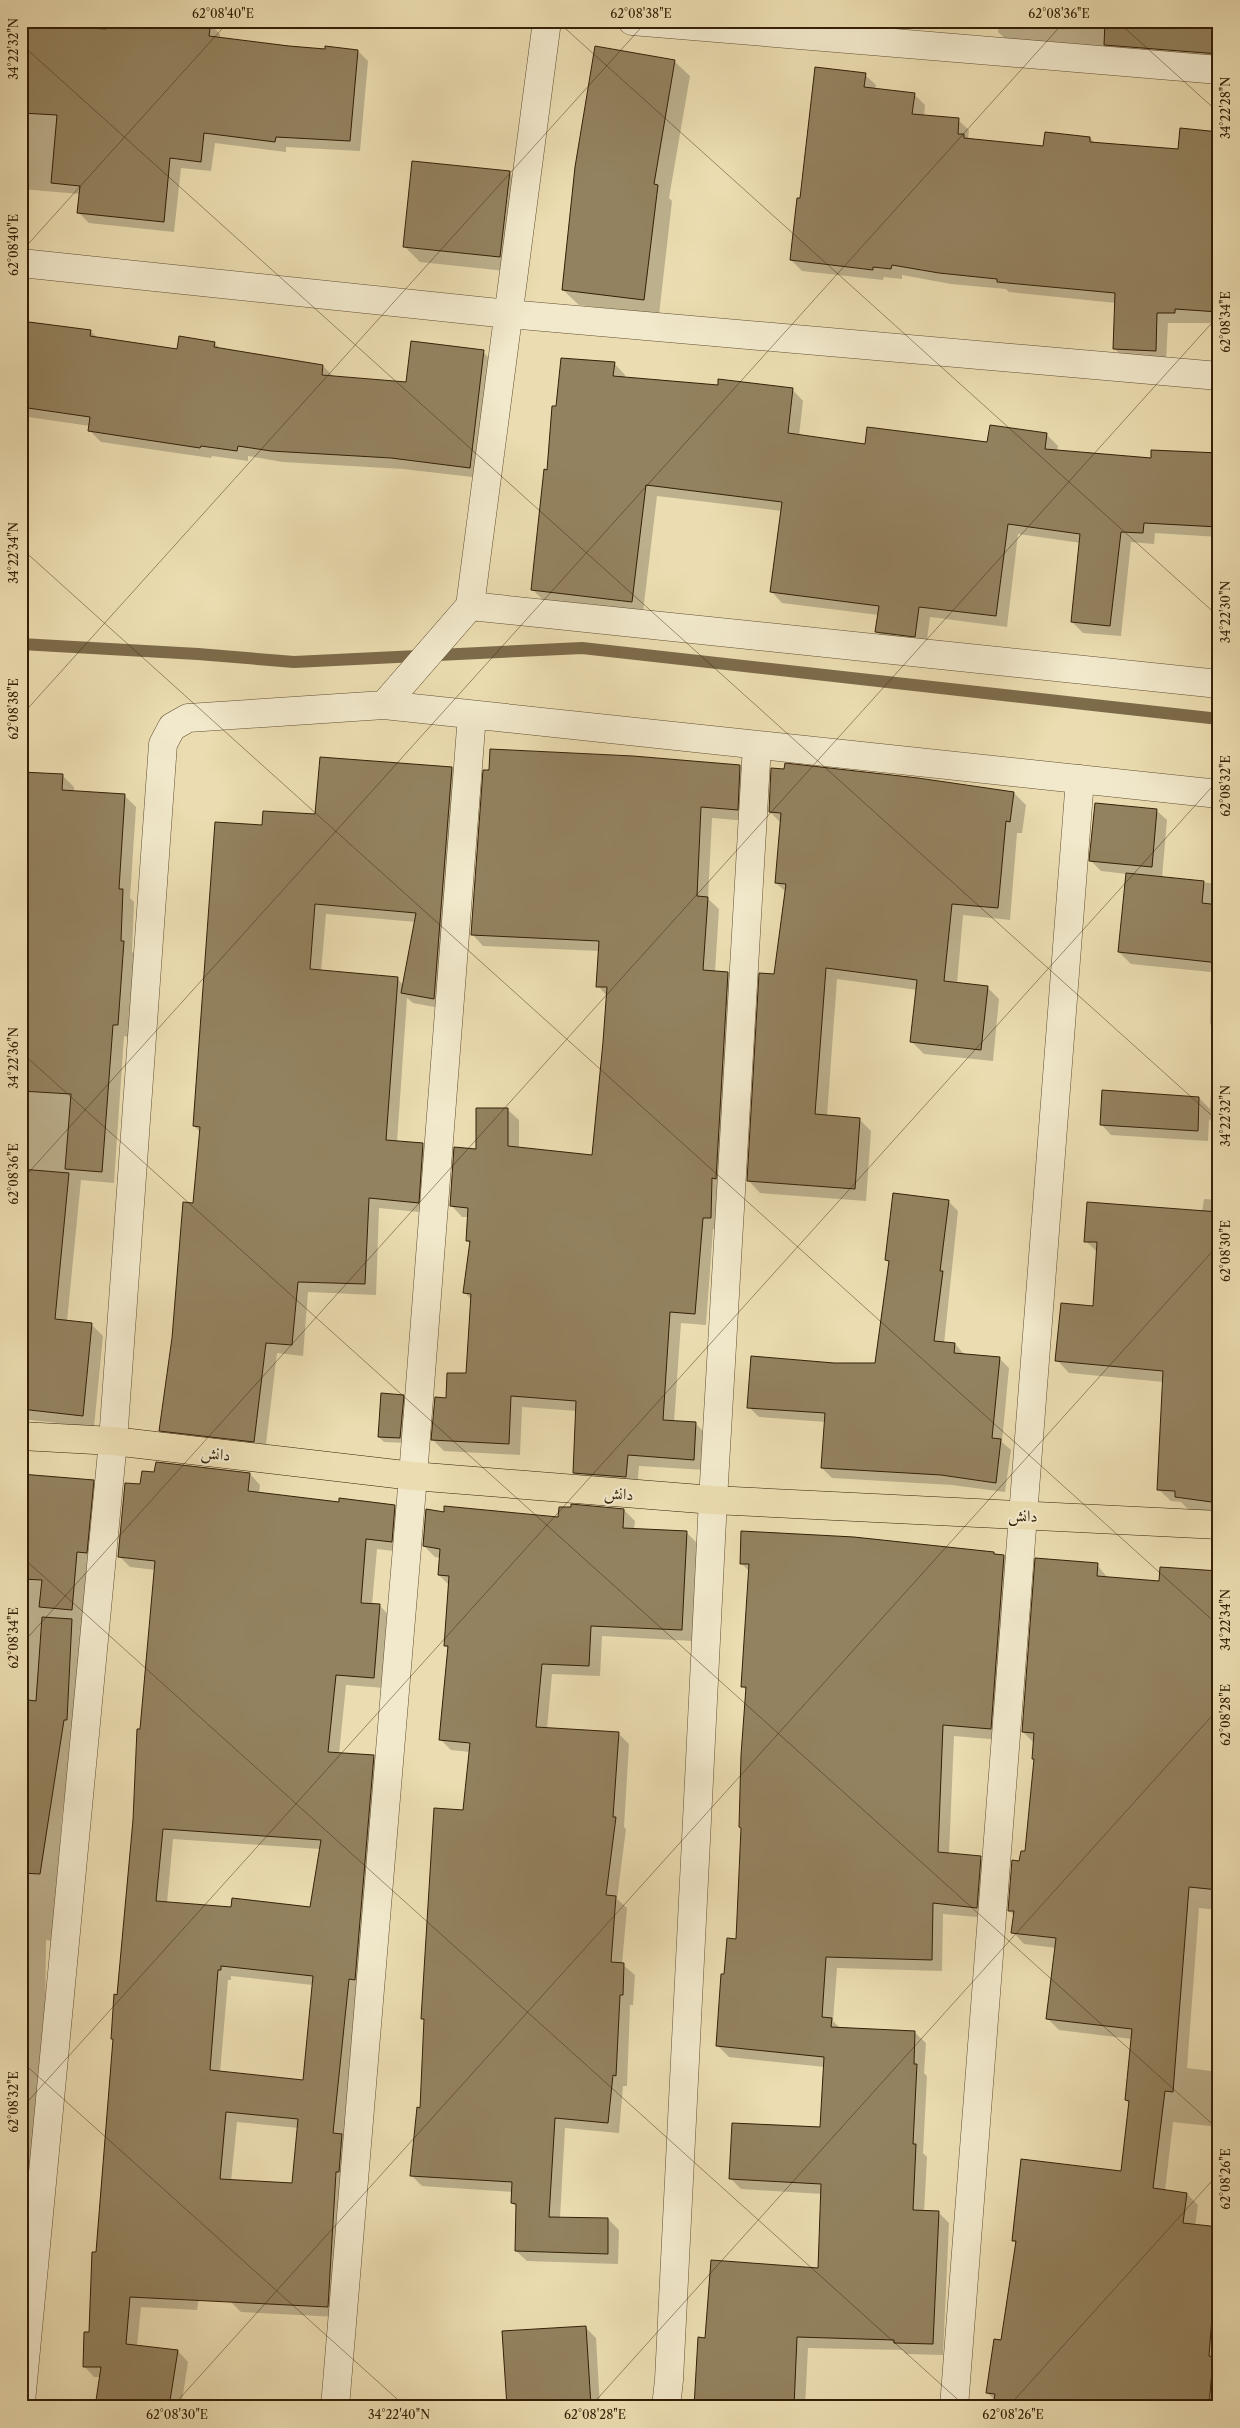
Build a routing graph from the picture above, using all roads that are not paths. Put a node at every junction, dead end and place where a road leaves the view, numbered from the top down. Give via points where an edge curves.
1 (547, 21) edge
2 (632, 21) edge
3 (1219, 70) edge
4 (21, 263) edge
5 (508, 314) junction
6 (1219, 376) edge
7 (470, 606) junction
8 (1219, 684) edge
9 (384, 705) junction
10 (472, 715) junction
11 (757, 745) junction
12 (1080, 779) junction
13 (1219, 794) edge
14 (21, 1436) edge
15 (113, 1440) junction
16 (413, 1476) junction
17 (713, 1500) junction
18 (1024, 1515) junction
19 (1219, 1525) edge
20 (21, 2402) edge
21 (335, 2407) edge
22 (666, 2407) edge
23 (954, 2407) edge

1 - 5 street
2 - 3 street
4 - 5 street
5 - 6 street
5 - 7 street
7 - 8 street
7 - 9 street
9 - 10 street
9 - 15 street via 188,718 172,727 163,744
10 - 11 street
10 - 16 street
11 - 12 street
11 - 17 street
12 - 13 street
12 - 18 street
14 - 15 main road, دانش
15 - 16 main road, دانش
15 - 20 street
16 - 17 main road, دانش
16 - 21 street
17 - 18 main road, دانش
17 - 22 street
18 - 19 main road, دانش
18 - 23 street

